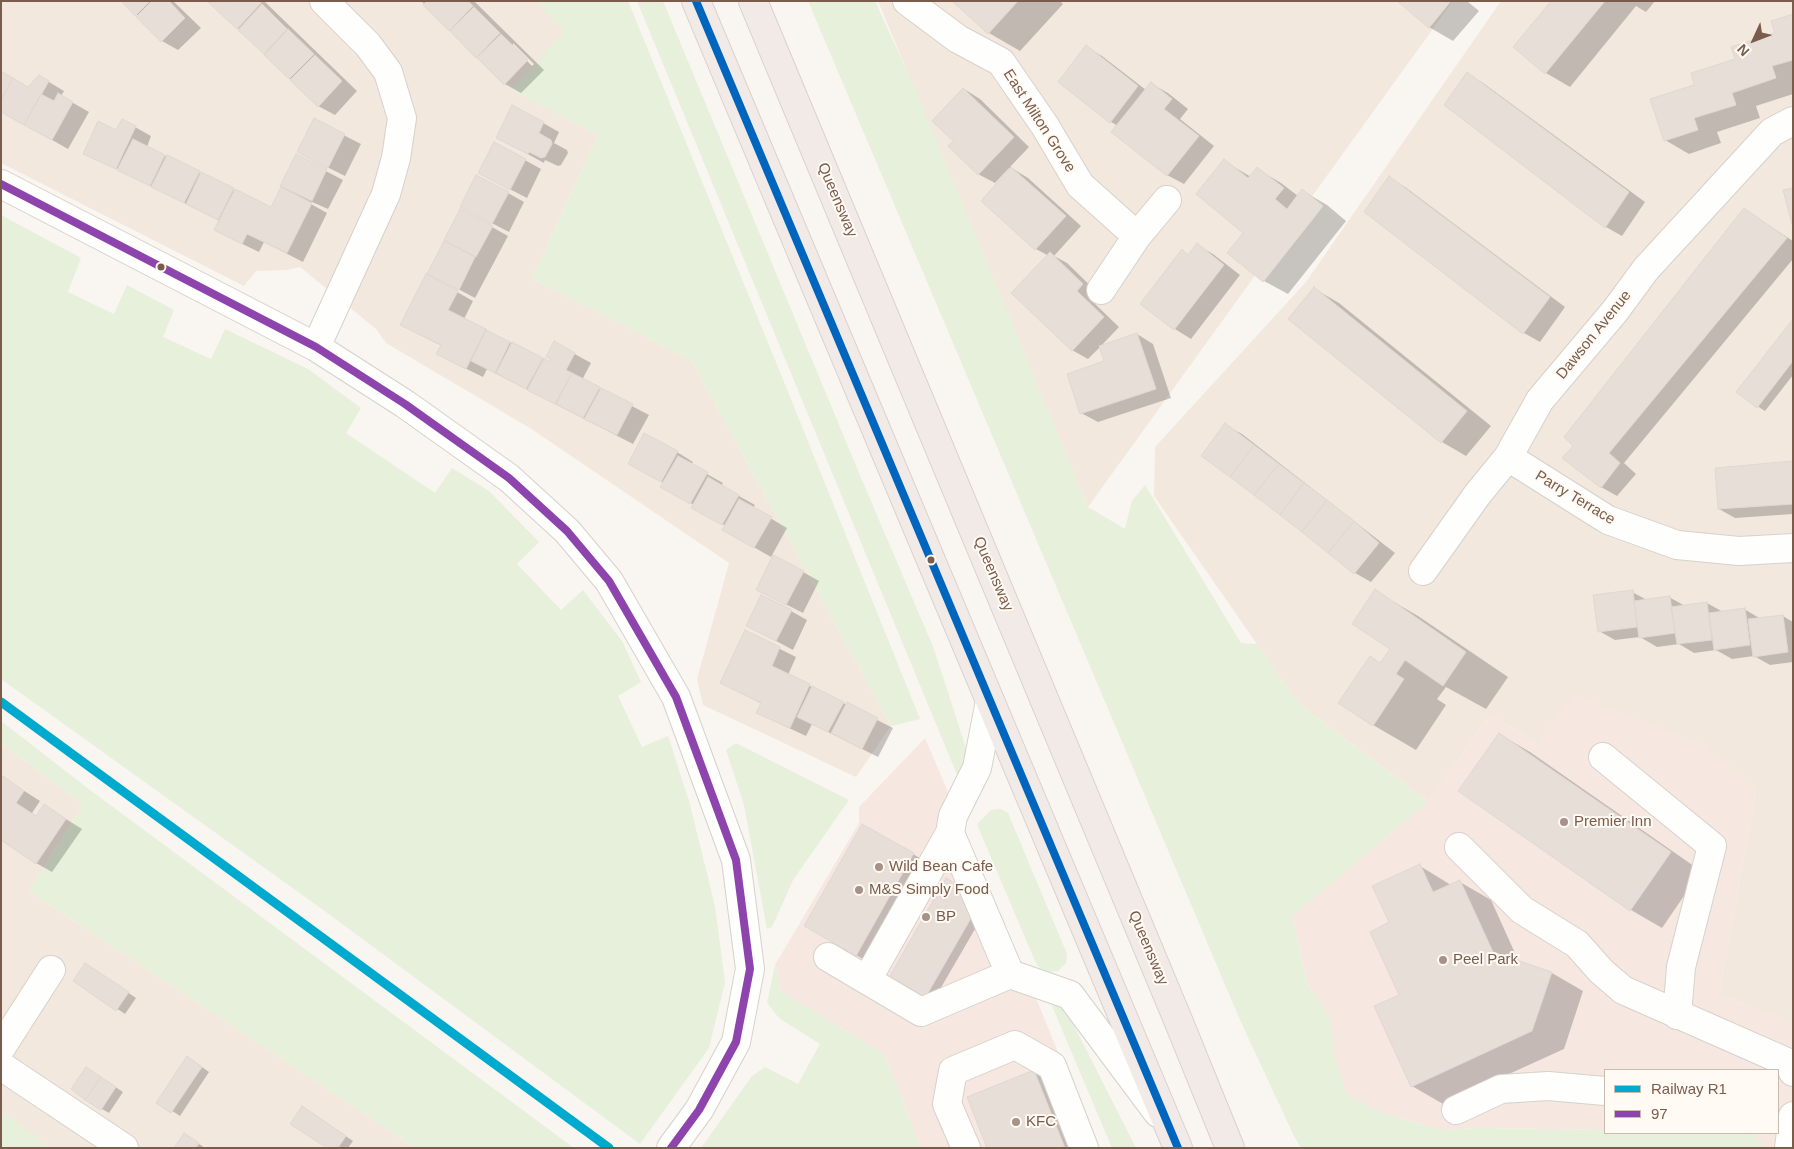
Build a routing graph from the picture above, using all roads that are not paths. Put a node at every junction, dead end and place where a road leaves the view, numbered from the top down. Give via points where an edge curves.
1 (324, 1) edge
2 (696, 1) edge
3 (753, 1) edge
4 (906, 1) edge
5 (1793, 121) edge
6 (1, 184) edge
7 (1167, 200) dead end
8 (1137, 236) junction
9 (1101, 290) dead end
10 (316, 347) junction
11 (1508, 457) junction
12 (1793, 548) edge
13 (1422, 571) dead end
14 (990, 701) junction
15 (1603, 757) dead end
16 (950, 833) junction
17 (1459, 847) dead end
18 (828, 957) dead end
19 (51, 970) dead end
20 (1010, 974) junction
21 (867, 980) junction
22 (1678, 1015) junction
23 (1, 1048) edge
24 (1, 1066) edge
25 (1793, 1072) edge
26 (1604, 1091) edge
27 (1456, 1110) dead end
28 (1174, 1138) edge
29 (124, 1148) edge
30 (671, 1148) edge
31 (966, 1148) edge
32 (1084, 1148) edge
33 (1230, 1148) edge

1 - 10 street via 368,45 388,72 402,118 386,194
2 - 14 highway
3 - 33 highway, Queensway
4 - 8 street, East Milton Grove via 958,39 1001,62 1080,185
5 - 11 street, Dawson Avenue via 1772,132 1646,269 1540,400
6 - 10 street
7 - 8 street
8 - 9 street
10 - 30 street via 405,404 509,478 567,530 610,581 676,698 736,860 750,969 736,1042 699,1110
11 - 12 street, Parry Terrace via 1608,520 1677,545 1739,552
11 - 13 street, Dawson Avenue
14 - 16 street via 977,768 953,816
14 - 28 highway
15 - 22 street via 1712,846 1681,967
16 - 20 street
16 - 21 street
17 - 22 street via 1522,910 1577,944 1623,990
18 - 21 street
19 - 23 street
20 - 21 street via 921,1012
20 - 28 street via 1070,995
22 - 25 street via 1791,1064
24 - 29 street
26 - 27 street via 1548,1086 1502,1089
31 - 32 street via 947,1104 953,1071 1015,1045 1052,1066

